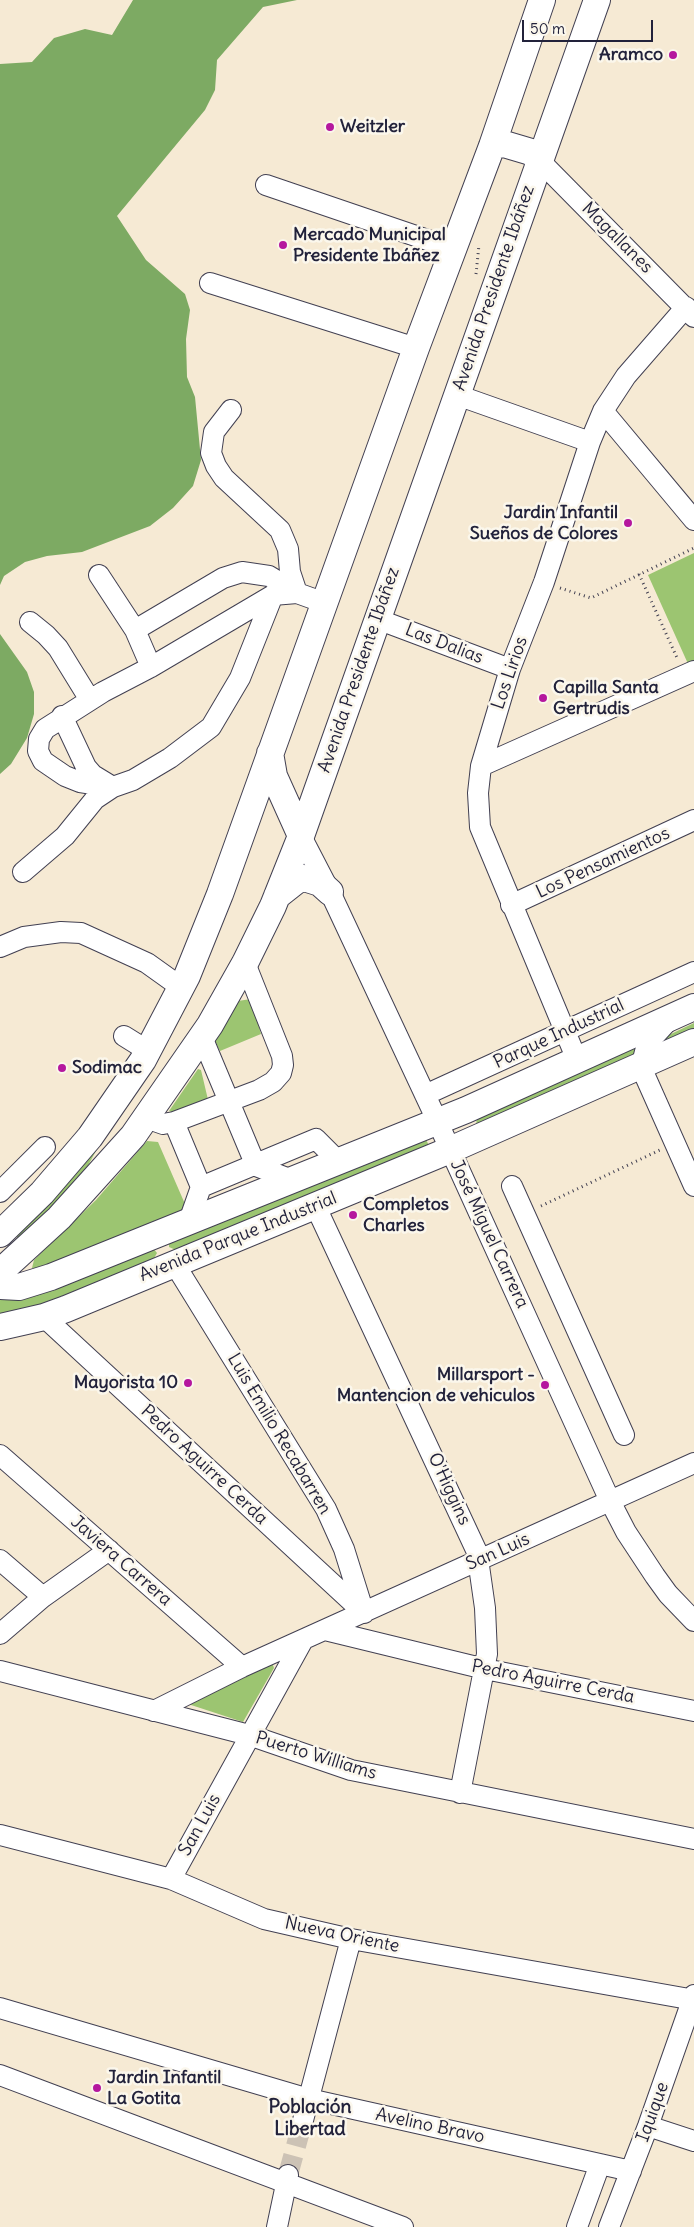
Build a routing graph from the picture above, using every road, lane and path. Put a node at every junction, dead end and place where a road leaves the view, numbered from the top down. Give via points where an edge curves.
1 (542, 0) edge
2 (597, 0) edge
3 (492, 146) junction
4 (539, 160) junction
5 (266, 185) dead end
6 (454, 249) junction
7 (210, 283) dead end
8 (690, 312) edge
9 (416, 348) junction
10 (456, 395) junction
11 (231, 410) dead end
12 (603, 411) junction
13 (590, 442) junction
14 (694, 520) edge
15 (694, 548) edge
16 (639, 574) junction
17 (99, 575) dead end
18 (544, 582) junction
19 (297, 593) junction
20 (273, 595) junction
21 (325, 603) junction
22 (377, 619) junction
23 (30, 622) dead end
24 (134, 630) junction
25 (151, 667) junction
26 (510, 669) junction
27 (689, 673) edge
28 (90, 700) junction
29 (62, 716) junction
30 (270, 754) junction
31 (481, 766) junction
32 (112, 787) junction
33 (694, 820) edge
34 (301, 836) junction
35 (23, 872) dead end
36 (330, 892) junction
37 (277, 896) junction
38 (511, 905) junction
39 (0, 947) edge
40 (245, 963) junction
41 (694, 972) edge
42 (182, 988) junction
43 (683, 1012) edge
44 (564, 1031) junction
45 (124, 1036) dead end
46 (202, 1037) junction
47 (694, 1042) edge
48 (148, 1051) junction
49 (577, 1060) junction
50 (641, 1066) junction
51 (425, 1095) junction
52 (228, 1102) junction
53 (146, 1118) junction
54 (174, 1122) junction
55 (437, 1122) junction
56 (674, 1143) junction
57 (45, 1147) dead end
58 (450, 1150) junction
59 (338, 1161) junction
60 (256, 1166) junction
61 (292, 1180) junction
62 (201, 1186) junction
63 (512, 1186) dead end
64 (694, 1186) edge
65 (0, 1192) edge
66 (315, 1205) junction
67 (538, 1208) dead end
68 (190, 1221) junction
69 (163, 1232) junction
70 (0, 1234) edge
71 (174, 1264) junction
72 (0, 1272) edge
73 (0, 1286) edge
74 (44, 1317) junction
75 (0, 1327) edge
76 (0, 1334) edge
77 (624, 1434) dead end
78 (0, 1455) edge
79 (694, 1463) edge
80 (610, 1501) junction
81 (109, 1550) junction
82 (0, 1560) edge
83 (479, 1561) junction
84 (44, 1598) junction
85 (364, 1613) junction
86 (692, 1616) edge
87 (325, 1630) junction
88 (0, 1634) edge
89 (303, 1640) junction
90 (242, 1666) junction
91 (485, 1669) junction
92 (0, 1671) edge
93 (154, 1711) junction
94 (694, 1711) edge
95 (250, 1735) junction
96 (460, 1793) junction
97 (0, 1835) edge
98 (694, 1838) edge
99 (171, 1879) junction
100 (351, 1939) junction
101 (694, 1998) edge
102 (1, 2011) edge
103 (0, 2075) edge
104 (309, 2099) junction
105 (302, 2124) tunnel mouth
106 (648, 2126) junction
107 (694, 2141) edge
108 (600, 2164) junction
109 (631, 2171) junction
110 (287, 2180) junction
111 (277, 2227) edge
112 (403, 2227) edge
113 (578, 2227) edge
114 (608, 2227) edge

1 - 3 main road
2 - 4 main road, Avenida Presidente Ibáñez
3 - 4 main road via 504,144 531,152
3 - 6 main road
4 - 8 street, Magallanes
4 - 10 main road, Avenida Presidente Ibáñez
5 - 6 street
6 - 9 main road
7 - 9 street
8 - 12 street, Los Lirios via 626,376
9 - 21 main road
10 - 13 street
10 - 22 main road, Avenida Presidente Ibáñez
11 - 19 street via 214,432 211,453 224,478 280,530 288,548 290,572
12 - 13 street, Los Lirios
12 - 14 street
13 - 18 street, Los Lirios
15 - 16 path
16 - 18 path via 590,598
16 - 27 path
17 - 24 street
18 - 26 street, Los Lirios
19 - 20 street
19 - 21 street
19 - 24 street via 270,576 242,572 224,578
20 - 25 street
20 - 32 street via 240,678 211,727 157,766 133,780
21 - 30 main road
22 - 26 street, Las Dalias
22 - 34 main road, Avenida Presidente Ibáñez
23 - 28 street via 58,648
24 - 25 street
25 - 28 street
26 - 31 street, Los Lirios
27 - 31 street
28 - 29 street
29 - 32 street via 86,767
29 - 32 street via 45,729 39,739 38,751 43,762 80,782
30 - 34 main road via 274,776
30 - 42 main road via 207,929
31 - 38 street, Los Lirios via 478,793 480,827
32 - 35 street via 95,799 65,836
33 - 38 street, Los Pensamientos
34 - 36 street, José Miguel Carrera
34 - 37 main road, Avenida Presidente Ibáñez
36 - 37 main road via 320,883 304,878
36 - 51 street, José Miguel Carrera
37 - 40 main road, Avenida Presidente Ibáñez
38 - 44 street, Los Lirios
39 - 42 street via 24,937 81,933 147,963
40 - 46 main road, Avenida Presidente Ibáñez
40 - 52 street via 284,1065 273,1082
41 - 44 street, Parque Industrial
42 - 48 main road
43 - 49 main road, Avenida Parque Industrial
43 - 50 street via 647,1044
44 - 49 street, Los Lirios
44 - 51 street, Parque Industrial
45 - 48 street
46 - 52 street
46 - 53 main road, Avenida Presidente Ibáñez
47 - 50 main road, Avenida Parque Industrial
48 - 70 main road via 76,1155
49 - 55 main road, Avenida Parque Industrial
50 - 56 street
50 - 58 main road, Avenida Parque Industrial
51 - 55 street, José Miguel Carrera
52 - 54 street
52 - 60 street
53 - 54 street via 163,1124
53 - 72 main road, Avenida Presidente Ibáñez via 82,1194
54 - 62 street
55 - 58 street, José Miguel Carrera
55 - 59 main road, Avenida Parque Industrial
56 - 64 street
56 - 67 path
57 - 65 street
58 - 66 main road, Avenida Parque Industrial
58 - 80 street, José Miguel Carrera
59 - 60 street via 316,1139
59 - 61 main road, Avenida Parque Industrial
60 - 61 street
60 - 62 street
61 - 68 main road, Avenida Parque Industrial
62 - 68 street
63 - 77 street
66 - 71 main road, Avenida Parque Industrial
66 - 83 street, O'Higgins via 474,1543
68 - 69 main road, Avenida Parque Industrial
69 - 71 main road via 159,1239 160,1250
69 - 73 main road, Avenida Parque Industrial via 27,1286
71 - 74 main road, Avenida Parque Industrial
71 - 85 street, Luis Emilio Recabarren via 326,1509 344,1549
74 - 75 main road, Avenida Parque Industrial
74 - 76 street
74 - 85 street, Pedro Aguirre Cerda
78 - 81 street, Javiera Carrera
79 - 80 street, San Luis
80 - 83 street, San Luis
80 - 86 street, José Miguel Carrera via 644,1561 668,1594
81 - 84 street
81 - 90 street, Javiera Carrera
82 - 84 street
83 - 85 street, San Luis
83 - 91 street, O'Higgins via 485,1608
84 - 88 street
85 - 87 street, San Luis
87 - 89 street, San Luis
87 - 91 street, Pedro Aguirre Cerda
89 - 90 street, San Luis
89 - 95 street, San Luis
90 - 93 street, San Luis
91 - 94 street, Pedro Aguirre Cerda
91 - 96 street, O'Higgins
92 - 93 street, Puerto Williams
93 - 95 street, Puerto Williams
95 - 96 street, Puerto Williams via 352,1770
95 - 99 street, San Luis
96 - 98 street, Puerto Williams
97 - 99 street, Nueva Oriente
99 - 100 street, Nueva Oriente via 264,1919
100 - 101 street, Nueva Oriente
100 - 104 street
101 - 106 street, Iquique
102 - 104 street, Avelino Bravo
103 - 110 street
104 - 105 street
104 - 108 street, Avelino Bravo
106 - 107 street
106 - 109 street, Iquique
108 - 109 street, Avelino Bravo
108 - 113 street
109 - 114 street, Iquique
110 - 111 street
110 - 112 street

